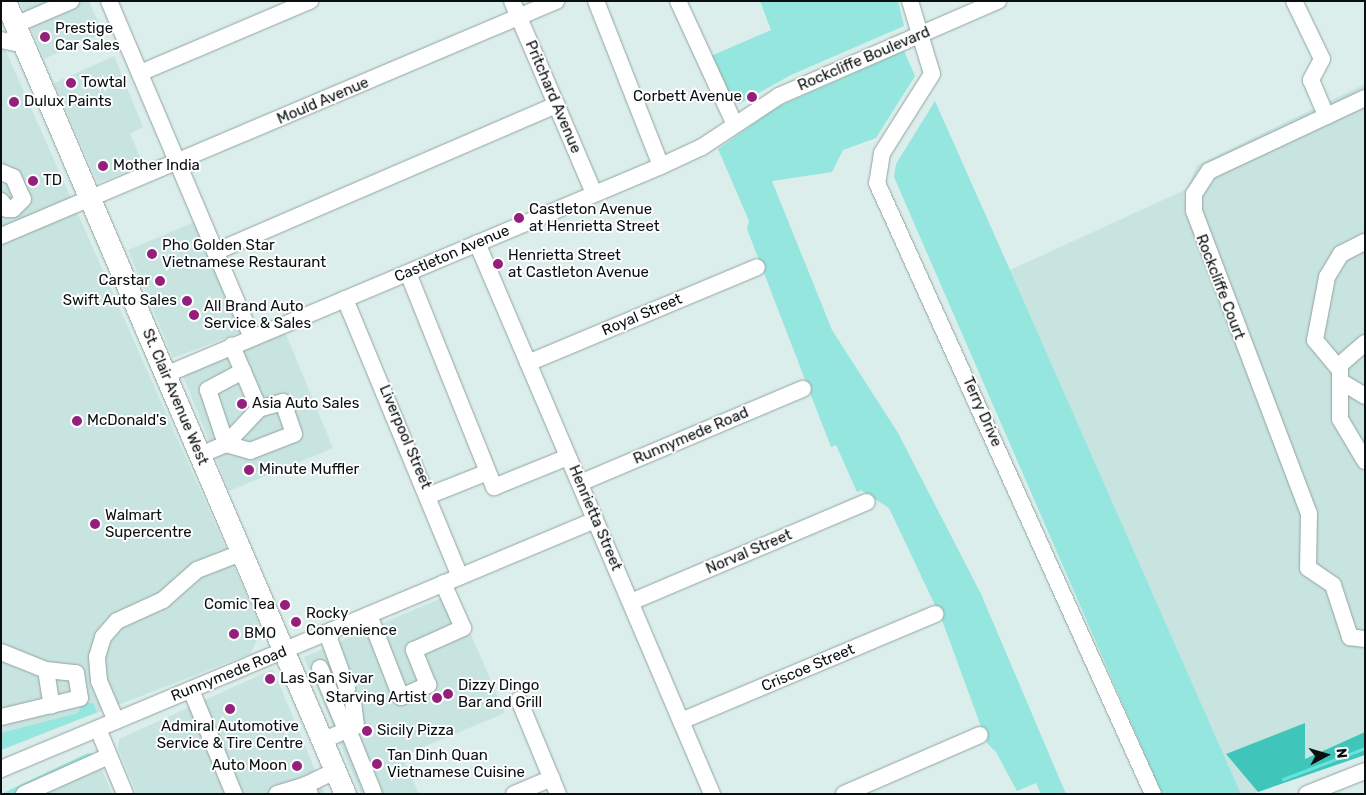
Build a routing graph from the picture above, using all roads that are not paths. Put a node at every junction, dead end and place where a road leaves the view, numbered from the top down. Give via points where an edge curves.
1 (71, 1) edge
2 (109, 1) edge
3 (310, 1) edge
4 (512, 1) edge
5 (556, 1) edge
6 (596, 1) edge
7 (678, 1) edge
8 (910, 1) edge
9 (998, 1) edge
10 (1294, 1) edge
11 (6, 16) edge
12 (519, 18) junction
13 (921, 34) junction
14 (140, 73) junction
15 (1365, 98) edge
16 (557, 105) junction
17 (1326, 116) junction
18 (735, 125) junction
19 (178, 162) junction
20 (661, 166) junction
21 (1, 172) edge
22 (594, 193) junction
23 (90, 200) junction
24 (1, 201) edge
25 (1, 236) edge
26 (1365, 242) edge
27 (477, 243) junction
28 (215, 252) junction
29 (757, 267) dead end
30 (408, 273) junction
31 (345, 299) junction
32 (252, 338) junction
33 (1365, 343) edge
34 (232, 346) junction
35 (528, 363) junction
36 (243, 371) junction
37 (165, 375) junction
38 (1340, 376) junction
39 (803, 389) dead end
40 (1365, 396) edge
41 (259, 410) junction
42 (226, 444) junction
43 (1363, 452) edge
44 (200, 455) junction
45 (568, 457) junction
46 (488, 472) junction
47 (580, 483) junction
48 (430, 496) junction
49 (867, 502) dead end
50 (595, 520) junction
51 (241, 553) junction
52 (460, 576) junction
53 (443, 583) junction
54 (631, 602) junction
55 (935, 614) dead end
56 (369, 615) junction
57 (327, 633) junction
58 (1365, 639) edge
59 (1, 652) edge
60 (284, 652) junction
61 (337, 660) junction
62 (320, 668) junction
63 (46, 670) junction
64 (296, 679) junction
65 (99, 681) junction
66 (78, 684) junction
67 (191, 690) junction
68 (519, 700) dead end
69 (343, 703) junction
70 (52, 706) junction
71 (1, 717) edge
72 (116, 721) junction
73 (681, 721) junction
74 (98, 729) junction
75 (980, 735) dead end
76 (322, 741) junction
77 (109, 756) junction
78 (1, 769) edge
79 (335, 771) junction
80 (1365, 771) edge
81 (552, 778) junction
82 (308, 789) edge
83 (1315, 792) edge
84 (24, 794) edge
85 (125, 794) edge
86 (234, 794) edge
87 (277, 794) edge
88 (345, 794) edge
89 (374, 794) edge
90 (514, 794) edge
91 (558, 794) edge
92 (712, 794) edge
93 (844, 794) edge
94 (1153, 794) edge

1 - 11 street
2 - 14 street
3 - 14 street
4 - 12 street, Pritchard Avenue
5 - 12 street, Mould Avenue
6 - 20 street
7 - 18 street
8 - 13 street, Terry Drive
9 - 13 street, Rockcliffe Boulevard
10 - 17 street via 1322,59 1311,80
11 - 23 main road, St. Clair Avenue West via 24,45
12 - 16 street, Pritchard Avenue
12 - 19 street, Mould Avenue
13 - 18 street, Rockcliffe Boulevard via 797,88
13 - 94 street, Terry Drive via 932,74 882,153 877,183
14 - 19 street
15 - 17 street, Rockcliffe Court
16 - 22 street, Pritchard Avenue
16 - 28 street
17 - 58 street, Rockcliffe Court via 1209,171 1194,194 1197,228 1309,513 1308,568 1333,585 1350,637
18 - 20 street, Castleton Avenue
19 - 23 street, Mould Avenue
19 - 28 street
20 - 22 street, Castleton Avenue
21 - 24 street via 14,177 23,199 13,209
22 - 27 street, Castleton Avenue
23 - 25 street, Mould Avenue
23 - 37 main road, St. Clair Avenue West
26 - 38 street via 1342,254 1327,277 1315,340
27 - 30 street, Castleton Avenue
27 - 35 street, Henrietta Street
28 - 32 street
29 - 35 street, Royal Street
30 - 31 street, Castleton Avenue
30 - 46 street
31 - 32 street, Castleton Avenue
31 - 48 street, Liverpool Street
32 - 34 street, Castleton Avenue
33 - 38 street via 1340,364
34 - 36 street
34 - 37 street, Castleton Avenue
35 - 45 street, Henrietta Street
36 - 41 street
36 - 42 street via 208,390
37 - 44 main road, St. Clair Avenue West
38 - 40 street
38 - 43 street via 1340,419
39 - 47 street, Runnymede Road
41 - 42 street
41 - 42 street via 282,402 294,434 250,451
42 - 44 street
44 - 51 main road, St. Clair Avenue West
45 - 46 street via 494,487
45 - 47 street, Henrietta Street
46 - 48 street
47 - 50 street, Henrietta Street
48 - 52 street, Liverpool Street
49 - 54 street, Norval Street
50 - 52 street, Runnymede Road
50 - 54 street, Henrietta Street
51 - 60 main road, St. Clair Avenue West
51 - 65 street via 197,570 163,600 117,621 103,637 97,657
52 - 53 street, Runnymede Road
53 - 56 street, Runnymede Road
53 - 56 street via 463,628 414,650 428,684 401,697
54 - 73 street, Henrietta Street
55 - 73 street, Criscoe Street
56 - 57 street, Runnymede Road
57 - 60 street, Runnymede Road
57 - 61 street
59 - 63 street
60 - 64 main road, St. Clair Avenue West
60 - 67 street, Runnymede Road
61 - 62 street
61 - 69 street
62 - 64 street
62 - 69 street
63 - 66 street via 76,673
63 - 70 street
64 - 76 main road, St. Clair Avenue West
65 - 66 street
65 - 72 street
66 - 70 street via 80,698
67 - 72 street, Runnymede Road
67 - 86 street
68 - 81 street
69 - 76 street
69 - 89 street
70 - 71 street
72 - 74 street, Runnymede Road
73 - 92 street, Henrietta Street
74 - 77 street
74 - 78 street, Runnymede Road
75 - 93 street
76 - 79 main road, St. Clair Avenue West
77 - 84 street
77 - 85 street
79 - 82 street
79 - 88 main road, St. Clair Avenue West
80 - 83 street
81 - 90 street
81 - 91 street
82 - 87 street

